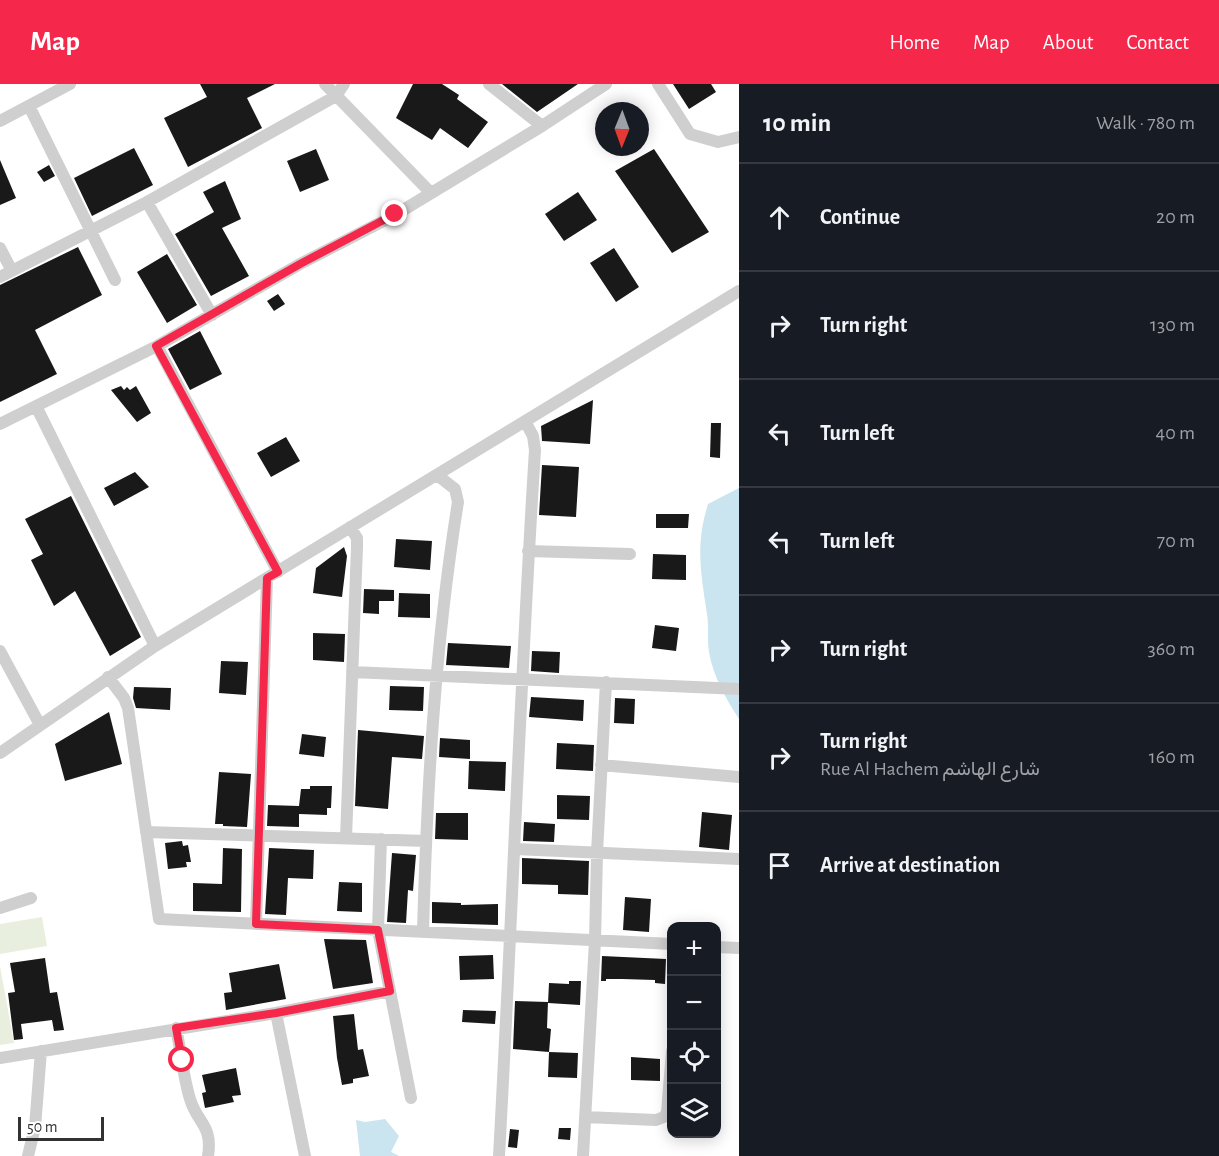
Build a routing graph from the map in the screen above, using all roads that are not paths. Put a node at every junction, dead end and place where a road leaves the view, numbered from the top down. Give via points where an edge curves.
1 (70, 84) edge
2 (325, 84) edge
3 (344, 84) edge
4 (489, 84) edge
5 (606, 84) edge
6 (657, 84) edge
7 (336, 96) junction
8 (29, 106) junction
9 (0, 121) edge
10 (542, 126) junction
11 (739, 137) edge
12 (431, 193) junction
13 (147, 202) junction
14 (91, 230) junction
15 (0, 248) edge
16 (12, 271) junction
17 (0, 277) edge
18 (115, 280) dead end
19 (739, 291) edge
20 (212, 315) junction
21 (156, 346) junction
22 (36, 406) junction
23 (525, 421) junction
24 (0, 424) edge
25 (437, 475) junction
26 (350, 527) junction
27 (528, 551) junction
28 (630, 554) dead end
29 (272, 575) junction
30 (154, 646) junction
31 (0, 651) edge
32 (352, 672) junction
33 (436, 675) junction
34 (108, 677) junction
35 (521, 679) junction
36 (606, 682) junction
37 (739, 689) edge
38 (40, 725) junction
39 (0, 753) edge
40 (601, 765) junction
41 (739, 777) edge
42 (146, 832) junction
43 (260, 836) junction
44 (346, 838) junction
45 (381, 839) junction
46 (426, 841) junction
47 (516, 849) junction
48 (597, 853) junction
49 (739, 859) edge
50 (31, 898) dead end
51 (0, 908) edge
52 (256, 924) junction
53 (378, 930) junction
54 (423, 932) junction
55 (511, 936) junction
56 (595, 940) junction
57 (667, 944) edge
58 (721, 946) edge
59 (739, 948) edge
60 (390, 991) junction
61 (276, 1013) junction
62 (176, 1028) junction
63 (41, 1051) junction
64 (0, 1058) edge
65 (669, 1084) edge
66 (411, 1098) dead end
67 (585, 1117) junction
68 (28, 1156) edge
69 (208, 1156) edge
70 (305, 1156) edge
71 (499, 1156) edge
72 (583, 1156) edge

1 - 8 street
2 - 7 street
3 - 7 street
4 - 10 street
5 - 10 street
6 - 11 street via 690,134 718,142
7 - 12 street
7 - 13 street
8 - 9 street
8 - 14 street
10 - 12 street
12 - 20 street
13 - 14 street
13 - 20 street
14 - 16 street
14 - 18 street
15 - 16 street
16 - 17 street
19 - 23 street
20 - 21 street
21 - 22 street
21 - 29 street
22 - 24 street
22 - 30 street
23 - 25 street
23 - 27 street via 535,450
25 - 26 street
25 - 33 street via 455,489 458,502
26 - 29 street
26 - 32 street via 357,538
27 - 28 street
27 - 35 street
29 - 30 street
29 - 43 street
30 - 34 street
31 - 38 street
32 - 33 street
32 - 44 street
33 - 35 street
33 - 46 street
34 - 38 street
34 - 42 street via 128,708
35 - 36 street
35 - 47 street
36 - 37 street
36 - 40 street
38 - 39 street
40 - 41 street
40 - 48 street
42 - 43 street
42 - 52 street via 159,919
43 - 44 street
43 - 52 street
44 - 45 street
45 - 46 street
45 - 53 street
46 - 54 street
47 - 48 street
47 - 55 street
48 - 49 street
48 - 56 street
50 - 51 street
52 - 53 street
53 - 54 street
53 - 60 street
54 - 55 street
55 - 56 street
55 - 71 street
56 - 57 street
56 - 67 street
58 - 59 street
60 - 61 street
60 - 66 street
61 - 62 street
61 - 70 street
62 - 63 street
62 - 69 street via 190,1100 209,1137
63 - 64 street
63 - 68 street via 35,1127
65 - 67 street via 664,1117
67 - 72 street

